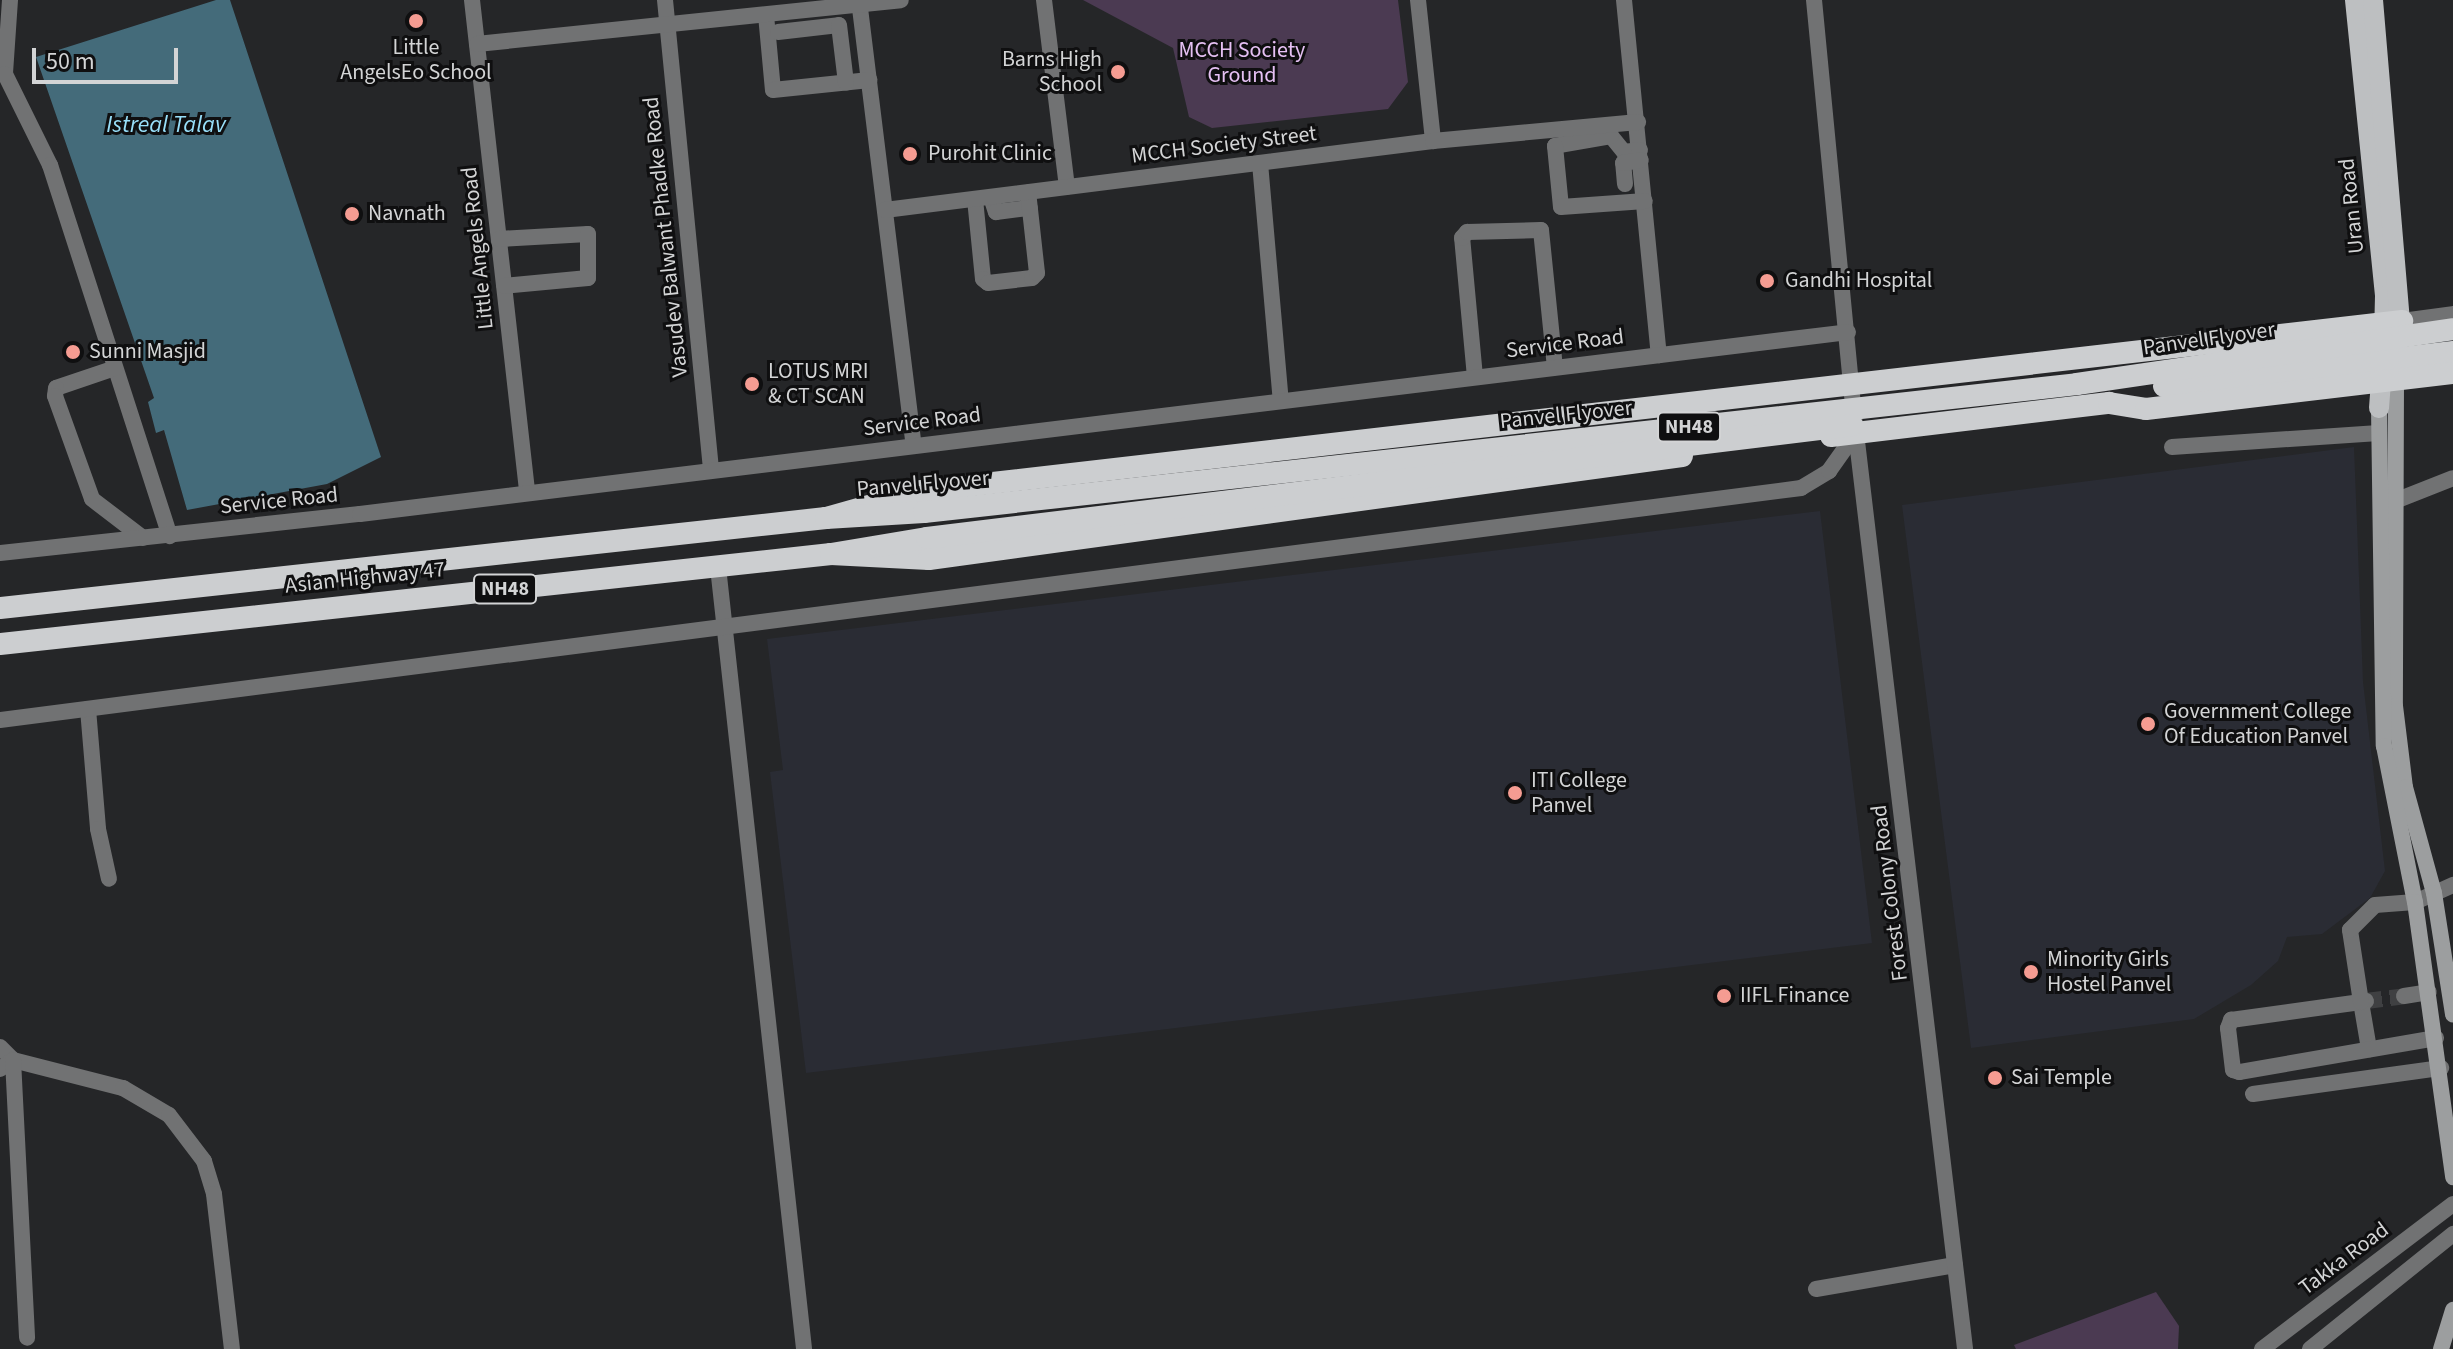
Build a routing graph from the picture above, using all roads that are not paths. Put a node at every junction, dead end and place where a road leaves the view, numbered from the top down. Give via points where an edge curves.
1 (10, 0) edge
2 (472, 0) edge
3 (665, 0) edge
4 (901, 0) edge
5 (1044, 0) edge
6 (1418, 0) edge
7 (1624, 0) edge
8 (1814, 0) edge
9 (2355, 0) edge
10 (2373, 0) edge
11 (869, 5) edge
12 (766, 15) junction
13 (668, 24) junction
14 (839, 25) junction
15 (778, 32) dead end
16 (477, 44) junction
17 (869, 80) junction
18 (846, 83) junction
19 (1638, 122) junction
20 (1561, 135) junction
21 (1433, 141) junction
22 (1641, 155) junction
23 (1260, 163) junction
24 (1625, 184) dead end
25 (1067, 187) junction
26 (983, 198) junction
27 (1029, 200) junction
28 (1645, 201) junction
29 (885, 210) junction
30 (499, 239) junction
31 (504, 286) junction
32 (2453, 314) edge
33 (2394, 322) junction
34 (2453, 329) edge
35 (1848, 332) junction
36 (2453, 352) edge
37 (1659, 355) junction
38 (1555, 367) junction
39 (115, 368) junction
40 (2453, 375) edge
41 (1475, 377) junction
42 (2396, 383) junction
43 (1854, 386) junction
44 (1281, 401) junction
45 (2379, 408) joint
46 (1856, 433) junction
47 (2379, 433) junction
48 (914, 445) junction
49 (2172, 447) dead end
50 (711, 469) junction
51 (2453, 478) edge
52 (527, 491) junction
53 (2395, 501) junction
54 (826, 518) junction
55 (170, 536) junction
56 (143, 538) junction
57 (0, 553) edge
58 (831, 554) junction
59 (718, 567) junction
60 (0, 608) edge
61 (724, 628) junction
62 (0, 644) edge
63 (88, 709) junction
64 (0, 720) edge
65 (109, 879) dead end
66 (2447, 888) edge
67 (2415, 902) junction
68 (2429, 992) junction
69 (2404, 996) tunnel mouth
70 (2363, 1001) junction
71 (2453, 1015) edge
72 (2436, 1038) junction
73 (0, 1047) edge
74 (2369, 1049) junction
75 (7, 1064) edge
76 (2441, 1068) junction
77 (2253, 1094) dead end
78 (2453, 1177) edge
79 (2453, 1204) edge
80 (2453, 1234) edge
81 (1955, 1265) junction
82 (1816, 1289) dead end
83 (2453, 1310) edge
84 (27, 1338) dead end
85 (232, 1349) edge
86 (804, 1349) edge
87 (1965, 1349) edge
88 (2262, 1349) edge
89 (2310, 1349) edge
90 (2441, 1349) edge

1 - 39 street via 5,74 50,165
2 - 16 street, Little Angels Road
3 - 13 street, Vasudev Balwant Phadke Road
4 - 11 street
5 - 25 street
6 - 21 street
7 - 19 street
8 - 35 street
9 - 33 main road, Uran Road
10 - 33 main road, Uran Road
11 - 12 street
11 - 14 street
11 - 17 street
12 - 13 street
12 - 18 street via 773,90
13 - 16 street
13 - 50 street, Vasudev Balwant Phadke Road
14 - 15 street
14 - 18 street
16 - 30 street, Little Angels Road
17 - 18 street
17 - 29 street
19 - 20 street
19 - 22 street
20 - 21 street, MCCH Society Street
20 - 22 street via 1611,136 1624,152
20 - 28 street via 1555,146 1561,207
21 - 23 street, MCCH Society Street
22 - 24 street via 1623,163
22 - 28 street
23 - 25 street, MCCH Society Street
23 - 44 street
25 - 27 street, MCCH Society Street
26 - 27 street, MCCH Society Street
26 - 27 street via 988,283 1037,273
26 - 29 street, MCCH Society Street
28 - 37 street
29 - 48 street
30 - 31 street, Little Angels Road
30 - 31 street via 588,234 588,278
31 - 52 street, Little Angels Road
32 - 33 street
33 - 42 main road, Uran Road
33 - 43 highway
33 - 45 main road, Uran Road
34 - 54 highway, Panvel Flyover / NH48, bridge via 2077,384 924,512
35 - 37 street, Service Road
35 - 43 street
36 - 58 highway, Panvel Flyover / NH48, bridge via 927,538
37 - 38 street, Service Road
38 - 41 street, Service Road
38 - 41 street via 1541,230 1467,232 1462,238
39 - 55 street
39 - 56 street via 56,388 55,396 92,499
40 - 42 street
40 - 46 highway, bridge via 2146,409 2109,403
41 - 44 street, Service Road
42 - 53 main road
43 - 46 street
43 - 54 highway via 922,491
44 - 48 street, Service Road
45 - 47 main road
46 - 58 highway via 929,559
46 - 61 street via 1829,471 1801,488
46 - 81 street, Forest Colony Road
47 - 49 street
47 - 67 main road via 2380,703 2389,790
48 - 50 street, Service Road
50 - 52 street, Service Road
51 - 53 street
52 - 55 street, Service Road
53 - 66 main road via 2395,706 2405,787
54 - 60 highway, Asian Highway 47 / NH48
55 - 56 street, Service Road
56 - 57 street, Service Road
58 - 59 highway, Asian Highway 47 / NH48
59 - 61 street
59 - 62 highway, Asian Highway 47 / NH48
61 - 63 street
61 - 86 street
63 - 64 street
63 - 65 street via 98,829
66 - 67 street
66 - 71 main road
67 - 68 main road
67 - 70 street via 2375,905 2350,930
68 - 69 street
68 - 72 main road
70 - 74 street
70 - 74 street via 2231,1020 2233,1070
72 - 74 street
72 - 76 main road
73 - 75 street
75 - 84 street
75 - 85 street via 123,1088 169,1115 204,1161 214,1194
76 - 77 street
76 - 78 main road
79 - 88 street, Takka Road
80 - 89 street
81 - 82 street
81 - 87 street, Forest Colony Road
83 - 90 main road

